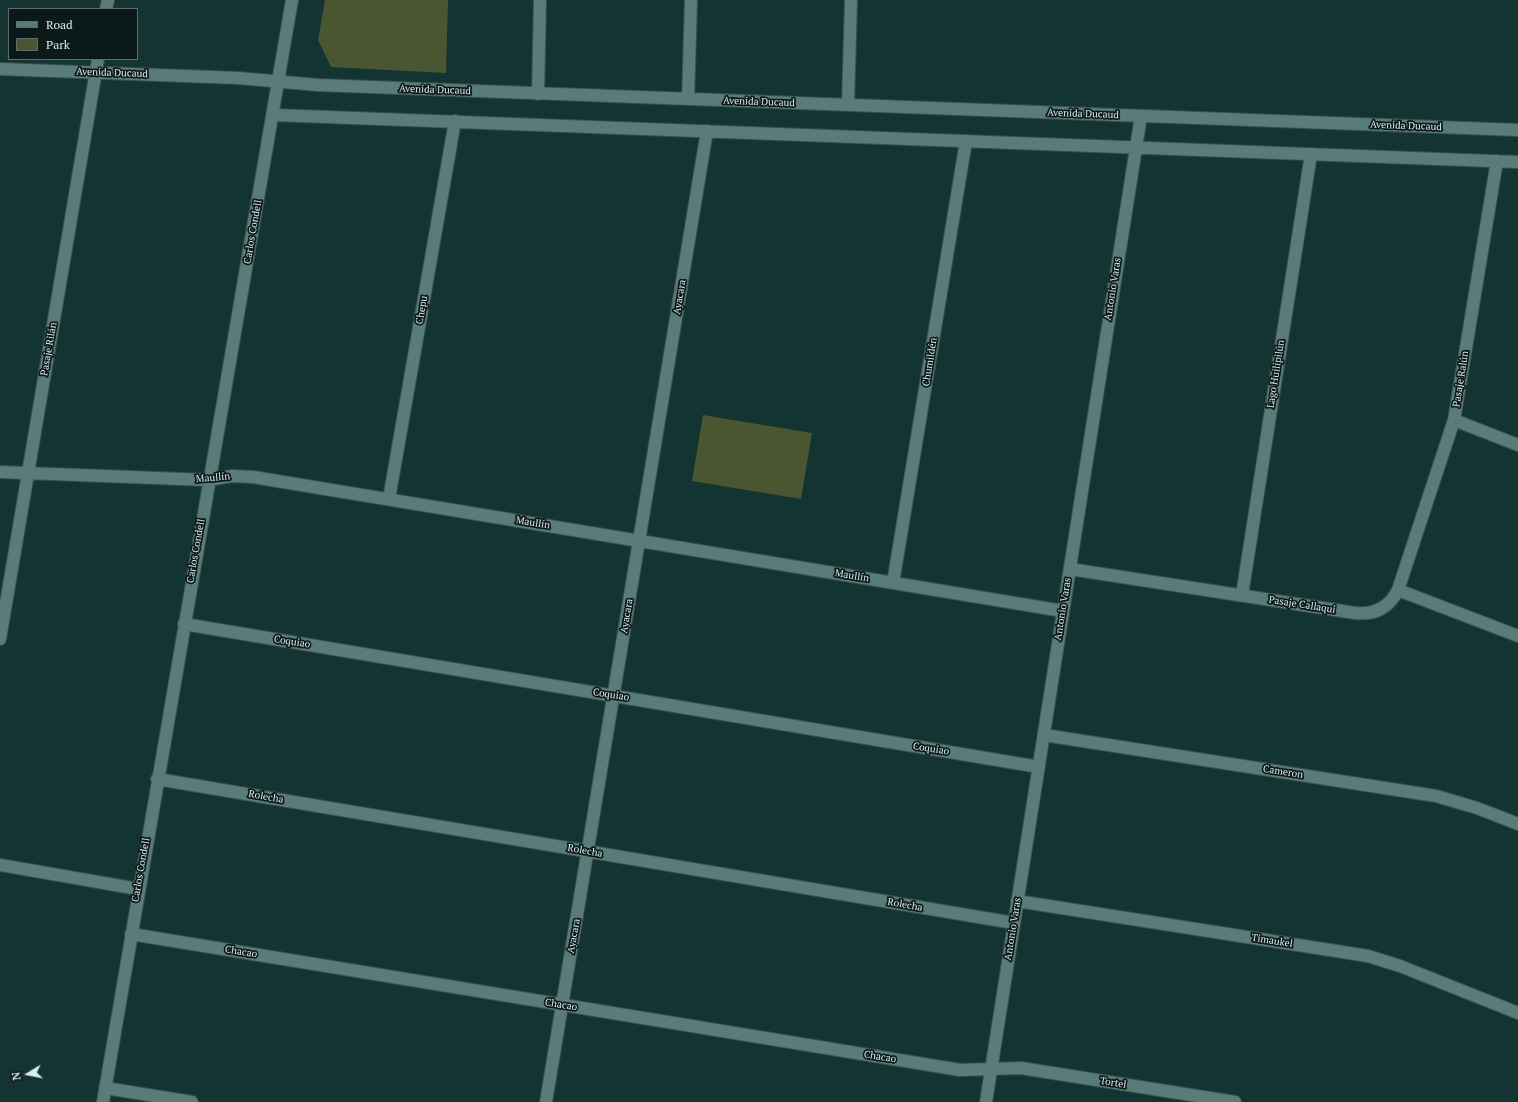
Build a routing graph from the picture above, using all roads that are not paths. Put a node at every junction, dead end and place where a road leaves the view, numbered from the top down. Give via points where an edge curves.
1 (292, 0) edge
2 (540, 0) edge
3 (691, 0) edge
4 (851, 0) edge
5 (98, 60) edge
6 (0, 69) edge
7 (96, 72) junction
8 (279, 82) junction
9 (538, 94) junction
10 (688, 99) junction
11 (848, 105) junction
12 (274, 115) junction
13 (1141, 116) junction
14 (455, 121) junction
15 (1518, 130) edge
16 (707, 131) junction
17 (966, 140) junction
18 (1135, 147) junction
19 (1311, 154) junction
20 (1497, 161) junction
21 (1518, 162) edge
22 (1454, 420) junction
23 (1518, 445) edge
24 (0, 472) edge
25 (28, 473) junction
26 (208, 480) junction
27 (389, 500) junction
28 (639, 541) junction
29 (1070, 569) junction
30 (893, 583) junction
31 (1398, 590) junction
32 (1242, 595) junction
33 (1063, 612) junction
34 (184, 624) junction
35 (1518, 636) edge
36 (0, 639) edge
37 (614, 696) junction
38 (1044, 734) junction
39 (1039, 767) junction
40 (157, 779) junction
41 (1518, 824) edge
42 (588, 851) junction
43 (0, 864) edge
44 (138, 889) junction
45 (1018, 901) junction
46 (1014, 923) junction
47 (131, 934) junction
48 (562, 1005) junction
49 (1518, 1013) edge
50 (991, 1069) junction
51 (105, 1088) junction
52 (103, 1102) edge
53 (192, 1102) edge
54 (546, 1102) edge
55 (986, 1102) edge
56 (1235, 1102) edge

1 - 8 street, Carlos Condell
2 - 9 street
3 - 10 street
4 - 11 street
5 - 7 street, Pasaje Rilán
6 - 7 street, Avenida Ducaud
7 - 8 street, Avenida Ducaud
7 - 25 street, Pasaje Rilán
8 - 9 street, Avenida Ducaud
8 - 12 street, Carlos Condell
9 - 10 street, Avenida Ducaud
10 - 11 street, Avenida Ducaud
11 - 13 street, Avenida Ducaud
12 - 14 street
12 - 26 street, Carlos Condell
13 - 15 street, Avenida Ducaud
13 - 18 street, Antonio Varas
14 - 16 street
14 - 27 street, Chepu
16 - 17 street
16 - 28 street, Ayacara
17 - 18 street
17 - 30 street, Chumildén
18 - 19 street
18 - 29 street, Antonio Varas
19 - 20 street
19 - 32 street, Lago Huilipilún
20 - 21 street
20 - 22 street, Pasaje Ralún
22 - 23 street
22 - 31 street, Pasaje Ralún
24 - 25 street, Maullín
25 - 26 street, Maullín
25 - 36 street, Pasaje Rilán
26 - 27 street, Maullín via 232,476 253,477
26 - 34 street, Carlos Condell
27 - 28 street, Maullín
28 - 30 street, Maullín
28 - 37 street, Ayacara
29 - 32 street, Pasaje Callaqui
29 - 33 street, Antonio Varas
30 - 33 street, Maullín
31 - 32 street, Pasaje Callaqui via 1391,601 1381,609 1363,614
31 - 35 street
33 - 38 street, Antonio Varas
34 - 37 street, Coquiao
34 - 40 street, Carlos Condell
37 - 39 street, Coquiao
37 - 42 street, Ayacara
38 - 39 street, Antonio Varas
38 - 41 street, Cameron via 1436,796
39 - 45 street, Antonio Varas
40 - 42 street, Rolecha
40 - 44 street, Carlos Condell
42 - 46 street, Rolecha
42 - 48 street, Ayacara
43 - 44 street
44 - 47 street, Carlos Condell
45 - 46 street, Antonio Varas
45 - 49 street, Timaukel via 1368,956 1400,966
46 - 50 street, Antonio Varas
47 - 48 street, Chacao
47 - 51 street, Carlos Condell
48 - 50 street, Chacao via 960,1070
48 - 54 street, Ayacara
50 - 55 street, Antonio Varas
50 - 56 street, Tortel via 1021,1068
51 - 52 street, Carlos Condell
51 - 53 street

